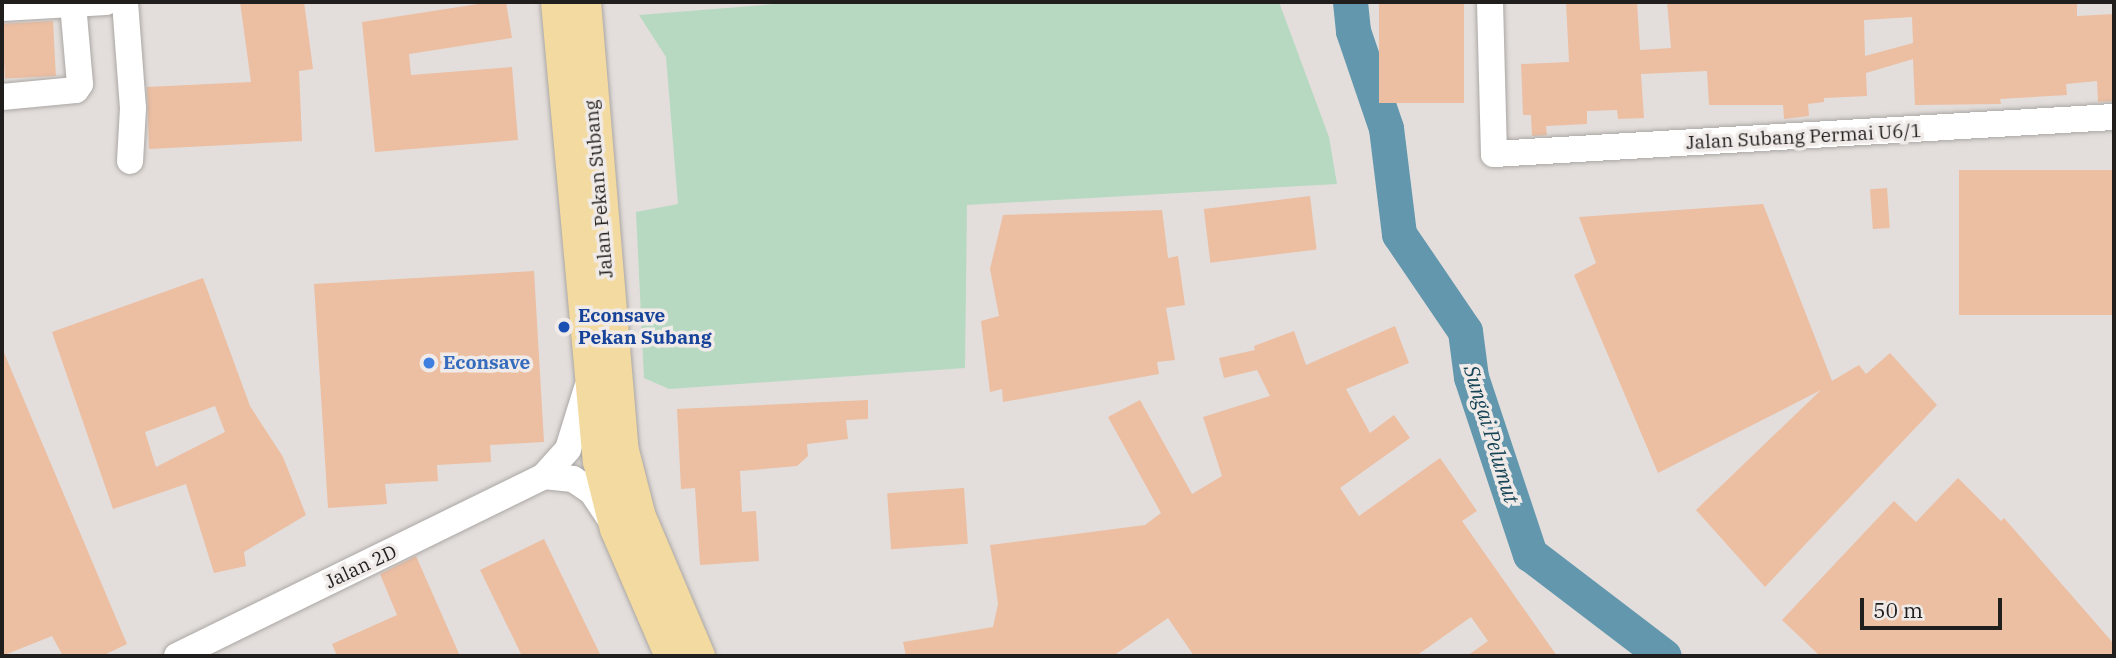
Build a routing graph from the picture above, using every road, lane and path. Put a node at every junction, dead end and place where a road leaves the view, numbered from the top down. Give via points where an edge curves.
1 (106, 2) edge
2 (125, 2) edge
3 (556, 2) edge
4 (584, 2) edge
5 (1490, 2) edge
6 (73, 4) junction
7 (2, 8) edge
8 (2, 97) edge
9 (2114, 117) edge
10 (130, 161) dead end
11 (589, 381) junction
12 (544, 476) junction
13 (616, 529) junction
14 (177, 656) edge
15 (671, 656) edge
16 (699, 656) edge

1 - 6 street
2 - 10 street via 133,108
3 - 11 main road, Jalan Pekan Subang
4 - 16 main road, Jalan Pekan Subang via 624,451 640,517
5 - 9 street, Jalan Subang Permai U6/1 via 1494,153
6 - 7 street
6 - 8 street via 80,83 76,90
11 - 12 street, Jalan 2D via 573,437
11 - 13 main road, Jalan Pekan Subang via 599,461
12 - 13 street via 573,479 592,492
12 - 14 street, Jalan 2D
13 - 15 main road, Jalan Pekan Subang

